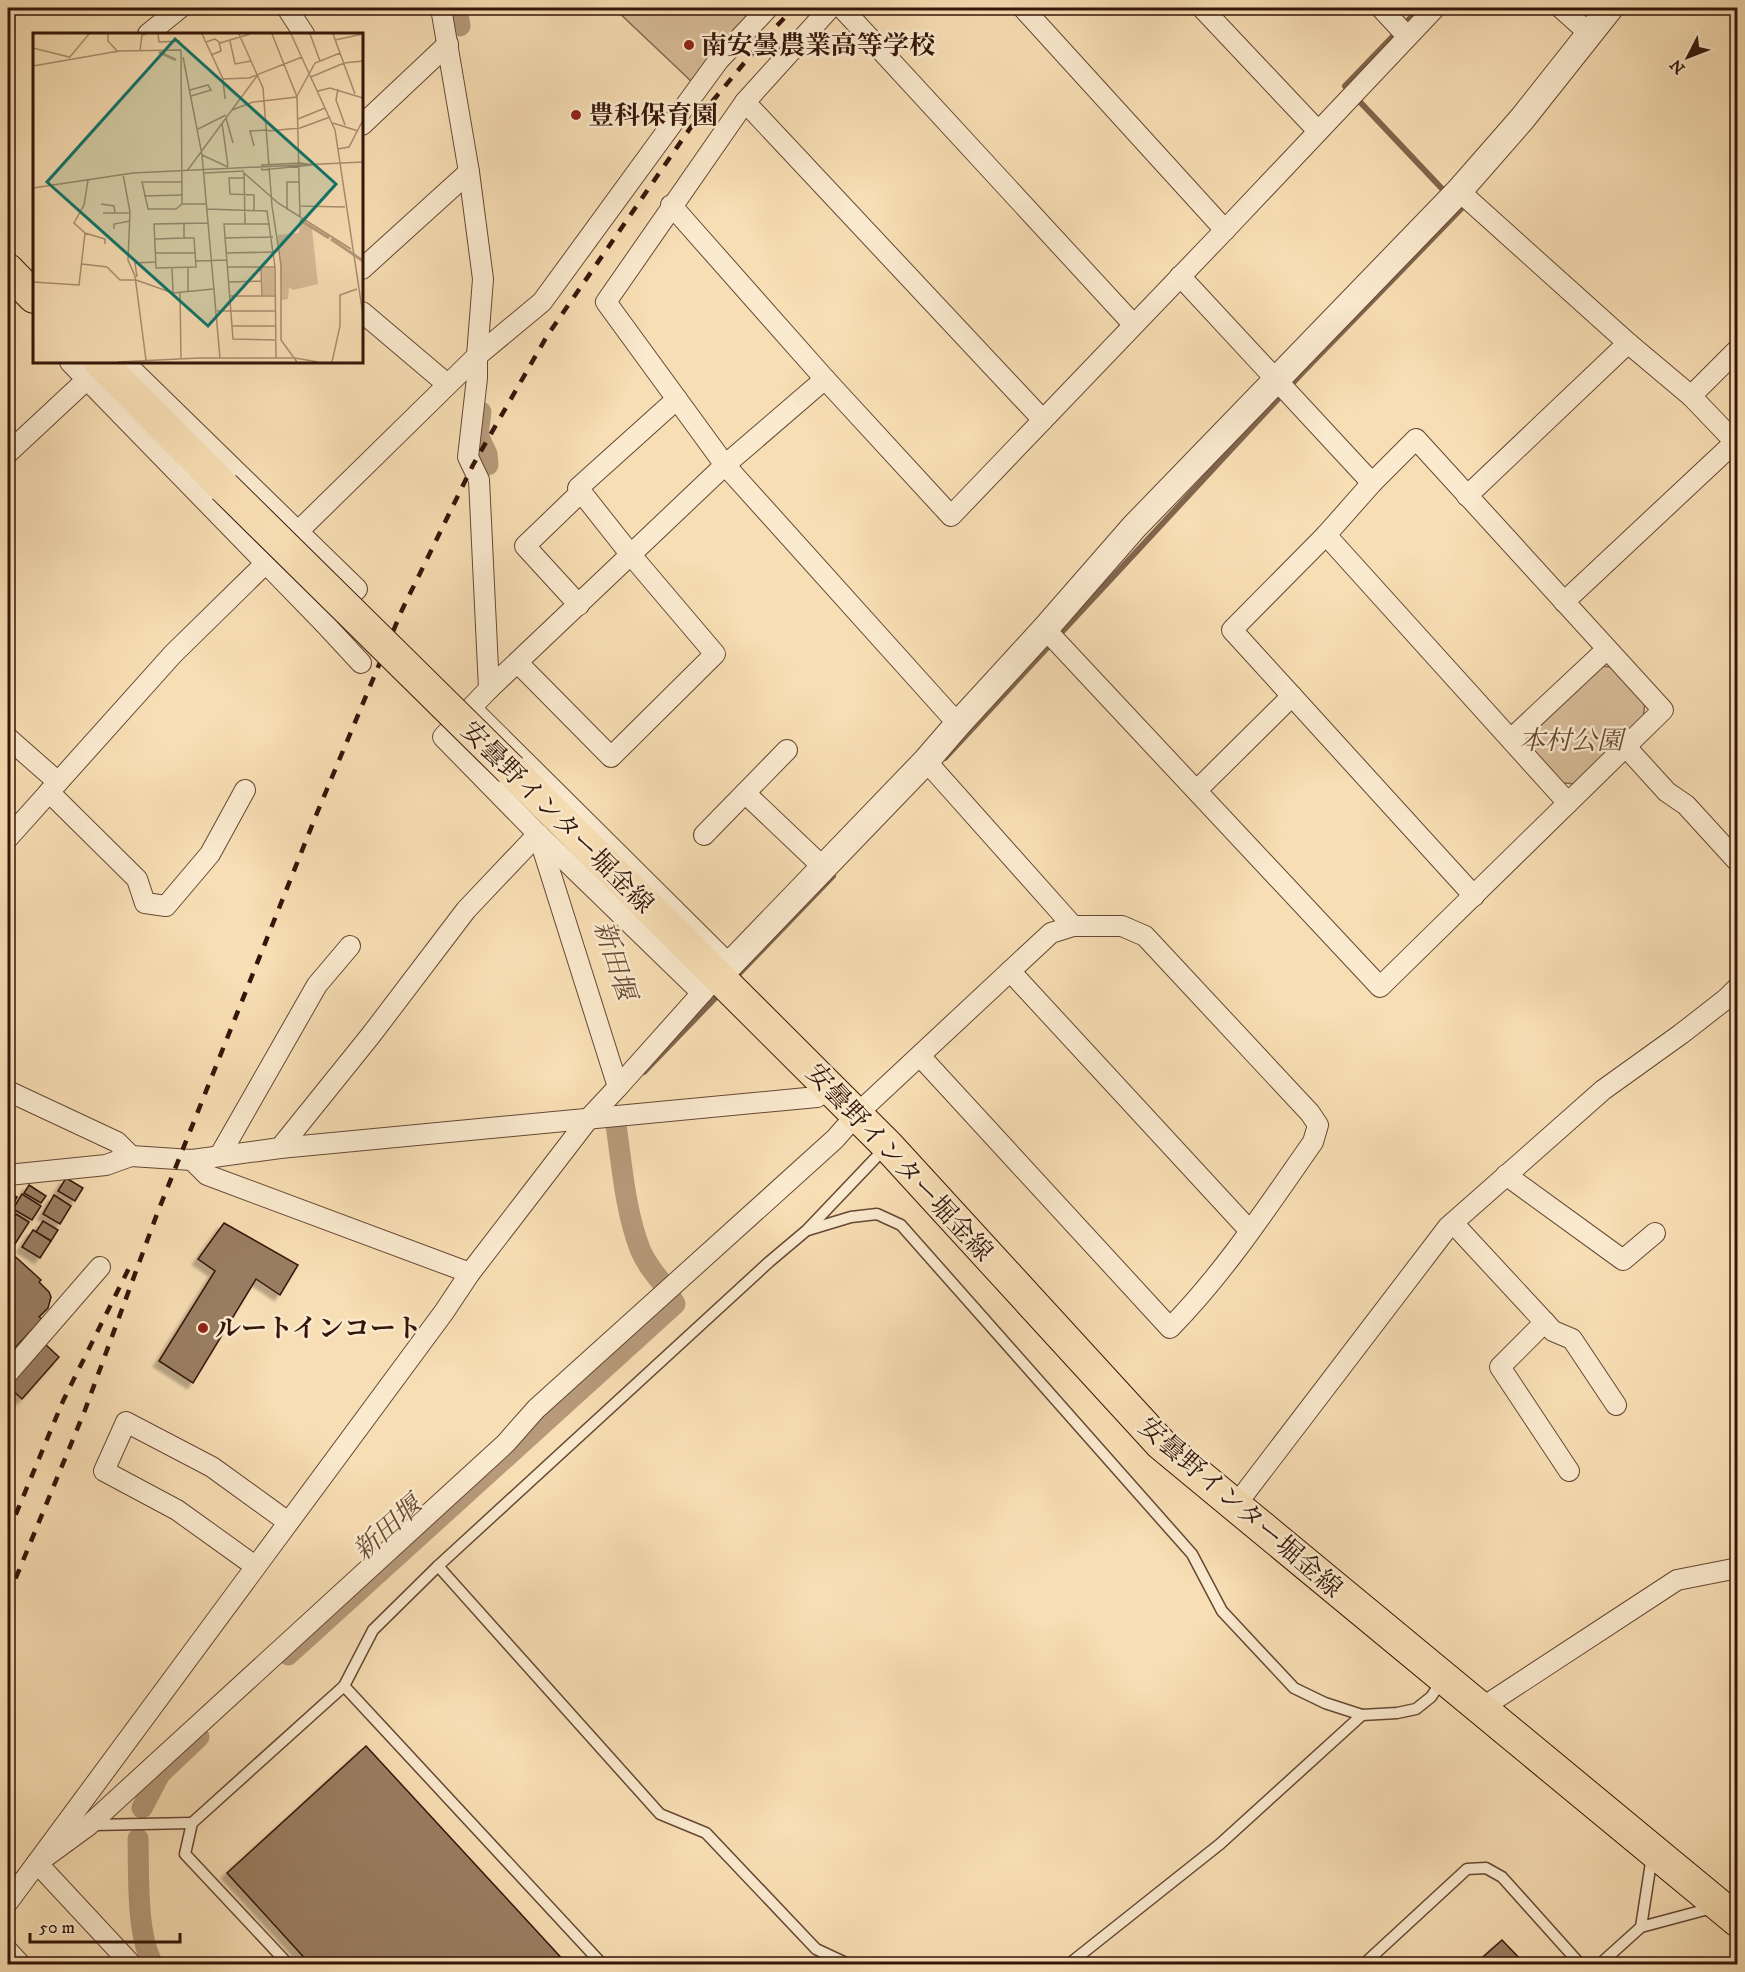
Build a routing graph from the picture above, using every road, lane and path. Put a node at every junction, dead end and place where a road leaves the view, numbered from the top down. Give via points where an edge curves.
1 (180, 8) edge
2 (287, 8) edge
3 (441, 8) edge
4 (768, 8) edge
5 (830, 8) edge
6 (842, 8) edge
7 (1023, 8) edge
8 (1202, 8) edge
9 (1381, 8) edge
10 (1435, 8) edge
11 (1561, 8) edge
12 (1610, 8) edge
13 (149, 33) edge
14 (303, 33) edge
15 (1590, 34) junction
16 (1407, 36) junction
17 (447, 44) junction
18 (745, 102) junction
19 (365, 115) edge
20 (1318, 131) junction
21 (469, 172) junction
22 (1459, 191) junction
23 (671, 205) junction
24 (1225, 230) junction
25 (363, 268) edge
26 (1180, 276) junction
27 (23, 283) edge
28 (33, 308) edge
29 (363, 313) edge
30 (1133, 324) junction
31 (1628, 343) junction
32 (1737, 349) edge
33 (477, 356) junction
34 (78, 363) edge
35 (104, 366) edge
36 (825, 378) junction
37 (1277, 380) junction
38 (447, 384) junction
39 (1691, 396) junction
40 (677, 399) junction
41 (1042, 420) junction
42 (1736, 445) edge
43 (8, 453) edge
44 (725, 465) junction
45 (1372, 483) junction
46 (581, 492) junction
47 (1467, 496) junction
48 (298, 530) junction
49 (1326, 535) junction
50 (631, 555) junction
51 (265, 561) junction
52 (1564, 603) junction
53 (579, 605) junction
54 (322, 622) junction
55 (1045, 629) junction
56 (1607, 649) junction
57 (361, 663) dead end
58 (518, 663) junction
59 (489, 689) junction
60 (1292, 696) junction
61 (471, 708) junction
62 (958, 724) junction
63 (8, 738) edge
64 (1511, 739) junction
65 (1626, 747) junction
66 (787, 750) dead end
67 (926, 761) junction
68 (53, 787) junction
69 (245, 790) dead end
70 (1197, 790) junction
71 (745, 793) junction
72 (1568, 803) junction
73 (538, 834) junction
74 (704, 835) dead end
75 (8, 838) edge
76 (1737, 862) edge
77 (824, 868) junction
78 (1474, 896) junction
79 (1073, 926) junction
80 (350, 946) dead end
81 (1010, 972) junction
82 (717, 978) junction
83 (1737, 987) edge
84 (920, 1056) junction
85 (618, 1087) junction
86 (830, 1087) junction
87 (8, 1091) edge
88 (857, 1114) junction
89 (590, 1117) junction
90 (888, 1146) junction
91 (280, 1148) junction
92 (220, 1155) junction
93 (131, 1156) junction
94 (192, 1160) junction
95 (8, 1175) edge
96 (1506, 1175) junction
97 (1453, 1223) junction
98 (807, 1230) junction
99 (1250, 1231) junction
100 (1655, 1233) dead end
101 (100, 1267) dead end
102 (470, 1273) junction
103 (1545, 1322) junction
104 (8, 1373) edge
105 (1616, 1405) dead end
106 (1569, 1471) dead end
107 (1235, 1506) junction
108 (288, 1522) junction
109 (255, 1566) junction
110 (438, 1566) junction
111 (1737, 1568) edge
112 (1443, 1679) junction
113 (344, 1686) junction
114 (1480, 1709) junction
115 (1362, 1714) junction
116 (192, 1823) junction
117 (89, 1825) junction
118 (1652, 1851) junction
119 (37, 1863) junction
120 (8, 1902) edge
121 (1728, 1914) edge
122 (1641, 1927) junction
123 (8, 1952) edge
124 (20, 1965) edge
125 (131, 1965) edge
126 (288, 1965) edge
127 (602, 1965) edge
128 (848, 1965) edge
129 (1069, 1965) edge
130 (1364, 1965) edge
131 (1580, 1965) edge
132 (1600, 1965) edge

1 - 13 street
2 - 14 street
3 - 17 street
4 - 33 street via 718,61 542,302
5 - 18 street
6 - 30 street
7 - 24 street
8 - 20 street
9 - 16 street
10 - 16 street
11 - 15 street
12 - 15 street
15 - 22 street
16 - 20 street
17 - 19 street
17 - 21 street
18 - 23 street
18 - 41 street
20 - 24 street
21 - 25 street
21 - 33 street via 483,279
22 - 31 street
22 - 37 street
23 - 36 street
23 - 40 street via 606,302
24 - 26 street
26 - 30 street
26 - 37 street
27 - 28 street
29 - 38 street
30 - 41 street
31 - 39 street
31 - 47 street
32 - 39 street
33 - 38 street
33 - 59 street via 468,457 479,480
34 - 35 street
35 - 43 street
35 - 48 street
35 - 51 street
35 - 82 main road, 安曇野インター堀金線, bridge
36 - 41 street via 951,516
36 - 44 street
37 - 45 street
37 - 55 street via 1134,527
38 - 48 street
39 - 42 street
40 - 44 street
40 - 46 street via 578,488
42 - 52 street
44 - 50 street
44 - 62 street
45 - 47 street via 1416,439
45 - 49 street
46 - 50 street
46 - 53 street via 525,546
47 - 52 street
48 - 51 street
48 - 54 street via 357,589
49 - 60 street via 1232,630
49 - 64 street
50 - 53 street
50 - 58 street via 715,654 611,757
51 - 54 street
51 - 68 street via 173,654
52 - 56 street
53 - 58 street
54 - 57 street
55 - 62 street
55 - 70 street
56 - 64 street
56 - 65 street via 1663,710
58 - 59 street
59 - 61 street
60 - 70 street
60 - 78 street
61 - 73 street via 443,737
61 - 82 street
62 - 67 street
63 - 68 street
64 - 72 street
65 - 72 street
65 - 76 street via 1667,792 1686,804
66 - 71 street
67 - 77 street
67 - 79 street
68 - 69 street via 137,879 145,903 166,906 210,854
68 - 75 street
70 - 78 street via 1380,987
71 - 74 street
71 - 77 street
72 - 78 street
73 - 82 street
73 - 85 street
73 - 91 street via 466,910
77 - 82 street
79 - 81 street via 1051,933
79 - 99 street via 1122,926 1145,936 1318,1125 1313,1142
80 - 92 street via 317,985
81 - 84 street
81 - 99 street
82 - 85 street
82 - 86 main road, 安曇野インター堀金線
83 - 96 street via 1681,1034 1603,1090
84 - 88 street
84 - 99 street via 1170,1328 1197,1300
85 - 89 street
86 - 88 main road, 安曇野インター堀金線
86 - 89 street via 817,1097
87 - 93 street via 117,1142
88 - 90 main road, 安曇野インター堀金線
88 - 117 street via 835,1139 536,1409 506,1443
89 - 91 street
89 - 102 street
90 - 98 lane
90 - 107 main road, 安曇野インター堀金線 via 1161,1444
91 - 92 street
92 - 94 street
93 - 94 street
93 - 95 street via 106,1165
94 - 102 street via 207,1175
96 - 97 street
96 - 100 street via 1623,1260
97 - 103 street
97 - 107 street
98 - 110 lane
98 - 115 lane via 877,1214 901,1225 1192,1554 1222,1611 1294,1689
101 - 104 street
102 - 108 street
103 - 105 street via 1553,1331 1572,1339
103 - 106 street via 1500,1367
107 - 112 main road, 安曇野インター堀金線
108 - 109 street
108 - 109 street via 212,1467 126,1422 104,1471 177,1510
109 - 119 street
110 - 113 lane via 373,1630
110 - 128 lane via 660,1814 706,1833 816,1949
111 - 114 street via 1677,1580
112 - 114 main road, 安曇野インター堀金線
112 - 115 lane via 1431,1697 1416,1709
113 - 116 lane
113 - 127 lane
114 - 118 main road, 安曇野インター堀金線
115 - 129 lane via 1220,1844
116 - 117 lane
116 - 126 lane via 185,1854
117 - 119 street
118 - 121 main road, 安曇野インター堀金線
118 - 122 lane
119 - 120 street
119 - 125 street
121 - 122 lane
122 - 132 lane
123 - 124 street
130 - 131 lane via 1467,1869 1486,1868 1502,1877

